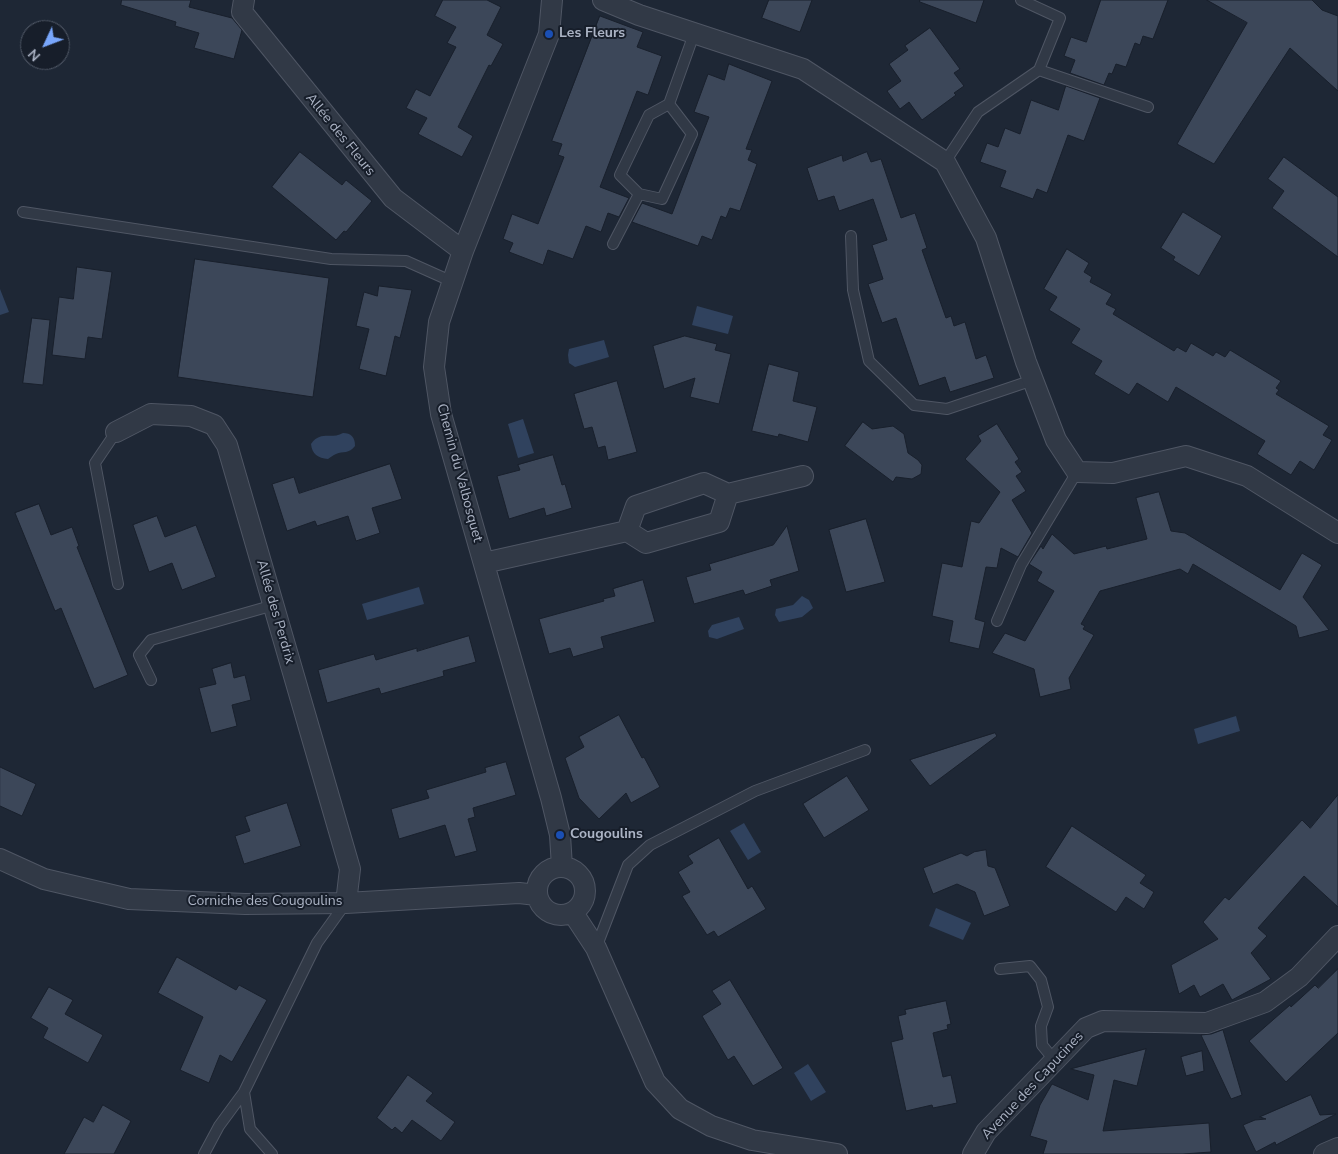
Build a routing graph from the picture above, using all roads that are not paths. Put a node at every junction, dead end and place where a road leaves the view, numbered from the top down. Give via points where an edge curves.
1 (244, 0) edge
2 (552, 0) edge
3 (603, 0) edge
4 (1021, 0) edge
5 (624, 4) edge
6 (694, 34) junction
7 (1039, 70) junction
8 (669, 104) junction
9 (1148, 108) dead end
10 (945, 162) junction
11 (639, 194) junction
12 (23, 212) dead end
13 (851, 236) dead end
14 (613, 244) dead end
15 (462, 251) junction
16 (453, 282) junction
17 (1033, 380) junction
18 (116, 432) joint
19 (1077, 472) junction
20 (803, 476) dead end
21 (728, 494) junction
22 (627, 531) junction
23 (1338, 533) edge
24 (484, 563) junction
25 (118, 584) dead end
26 (274, 605) junction
27 (997, 621) dead end
28 (151, 680) dead end
29 (865, 750) dead end
30 (0, 859) edge
31 (562, 867) junction
32 (537, 895) junction
33 (346, 903) junction
34 (573, 913) junction
35 (1338, 936) edge
36 (596, 948) junction
37 (1000, 969) dead end
38 (1055, 1061) junction
39 (244, 1092) junction
40 (1338, 1148) edge
41 (204, 1154) edge
42 (272, 1154) edge
43 (837, 1154) edge
44 (973, 1154) edge
45 (1324, 1154) edge

1 - 15 street, Allée des Fleurs via 242,12 392,198
2 - 15 street, Chemin du Valbosquet via 549,34
3 - 5 street
4 - 7 lane via 1060,18
5 - 6 street
6 - 8 lane
6 - 10 street via 803,69
7 - 9 lane
7 - 10 lane via 978,112
8 - 11 lane via 649,115 620,175
8 - 11 lane via 692,134 662,199
10 - 17 street via 986,238
11 - 14 lane
12 - 16 lane via 331,259 406,261
13 - 17 lane via 853,290 869,361 914,405 946,409
15 - 16 street, Chemin du Valbosquet
16 - 24 street, Chemin du Valbosquet via 439,322 434,367 441,414
17 - 19 street via 1056,440
18 - 25 lane via 95,463
18 - 26 street, Allée des Perdrix via 151,414 191,416 214,425 227,445
19 - 23 street via 1113,473 1186,456 1247,476
19 - 27 lane via 1021,565
20 - 21 street
21 - 22 street via 704,483 636,506
21 - 22 street via 718,522 646,543
22 - 24 street
24 - 31 street, Chemin du Valbosquet via 551,798 560,835
26 - 28 lane via 151,640 139,655
26 - 33 street, Allée des Perdrix via 350,869
29 - 36 lane via 755,791 650,845 628,864
30 - 33 street, Corniche des Cougoulins via 44,879 128,899 246,904
31 - 32 street via 554,868 540,878
31 - 34 street via 577,872 585,886 584,902
32 - 33 street, Corniche des Cougoulins via 519,893
32 - 34 street via 550,913 558,916
33 - 39 lane via 317,943
34 - 36 street
35 - 38 street, Avenue des Capucines via 1299,977 1266,1002 1207,1023 1103,1021 1086,1028
36 - 43 street via 655,1082 680,1109 711,1126 752,1140
37 - 38 lane via 1030,966 1041,980 1048,1007 1041,1026 1042,1045
38 - 44 street, Avenue des Capucines via 986,1132
39 - 41 lane via 219,1126
39 - 42 lane via 250,1130
40 - 45 street

